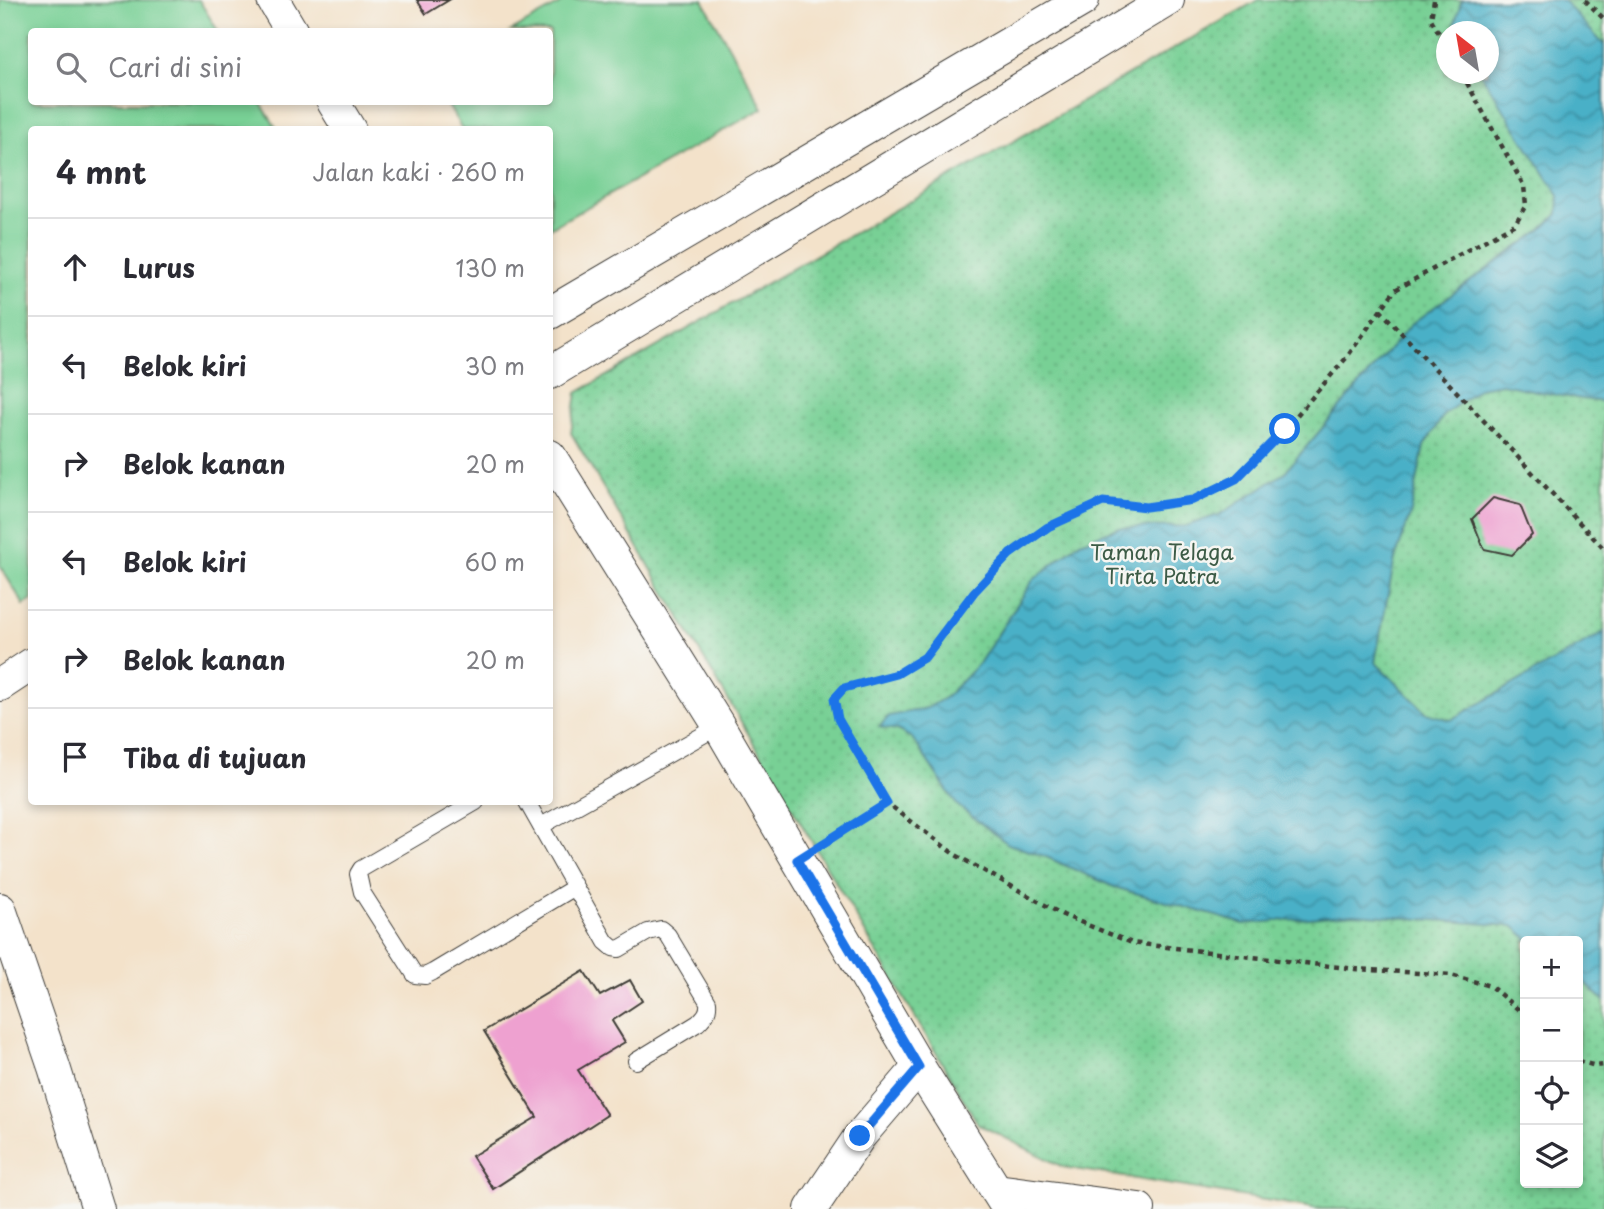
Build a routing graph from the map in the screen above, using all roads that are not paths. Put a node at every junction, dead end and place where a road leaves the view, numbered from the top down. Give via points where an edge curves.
1 (273, 0) edge
2 (1083, 0) edge
3 (1168, 0) edge
4 (290, 28) edge
5 (335, 105) edge
6 (348, 126) edge
7 (553, 311) edge
8 (553, 371) edge
9 (553, 461) edge
10 (28, 667) edge
11 (0, 685) edge
12 (719, 726) junction
13 (471, 805) edge
14 (529, 805) edge
15 (541, 826) junction
16 (575, 887) junction
17 (0, 909) edge
18 (636, 1061) dead end
19 (919, 1067) junction
20 (1002, 1200) edge
21 (98, 1209) edge
22 (811, 1209) edge
23 (1139, 1209) edge

1 - 4 street
2 - 7 street
3 - 8 street
5 - 6 street
9 - 12 street
10 - 11 street
12 - 15 lane
12 - 19 street
13 - 16 lane via 358,874 362,892 415,975 425,976
14 - 15 lane
15 - 16 lane
16 - 18 lane via 613,948 625,947 655,929 668,935 708,1002 709,1009 698,1023
17 - 21 street
19 - 20 street
19 - 22 street via 860,1136
20 - 23 street

